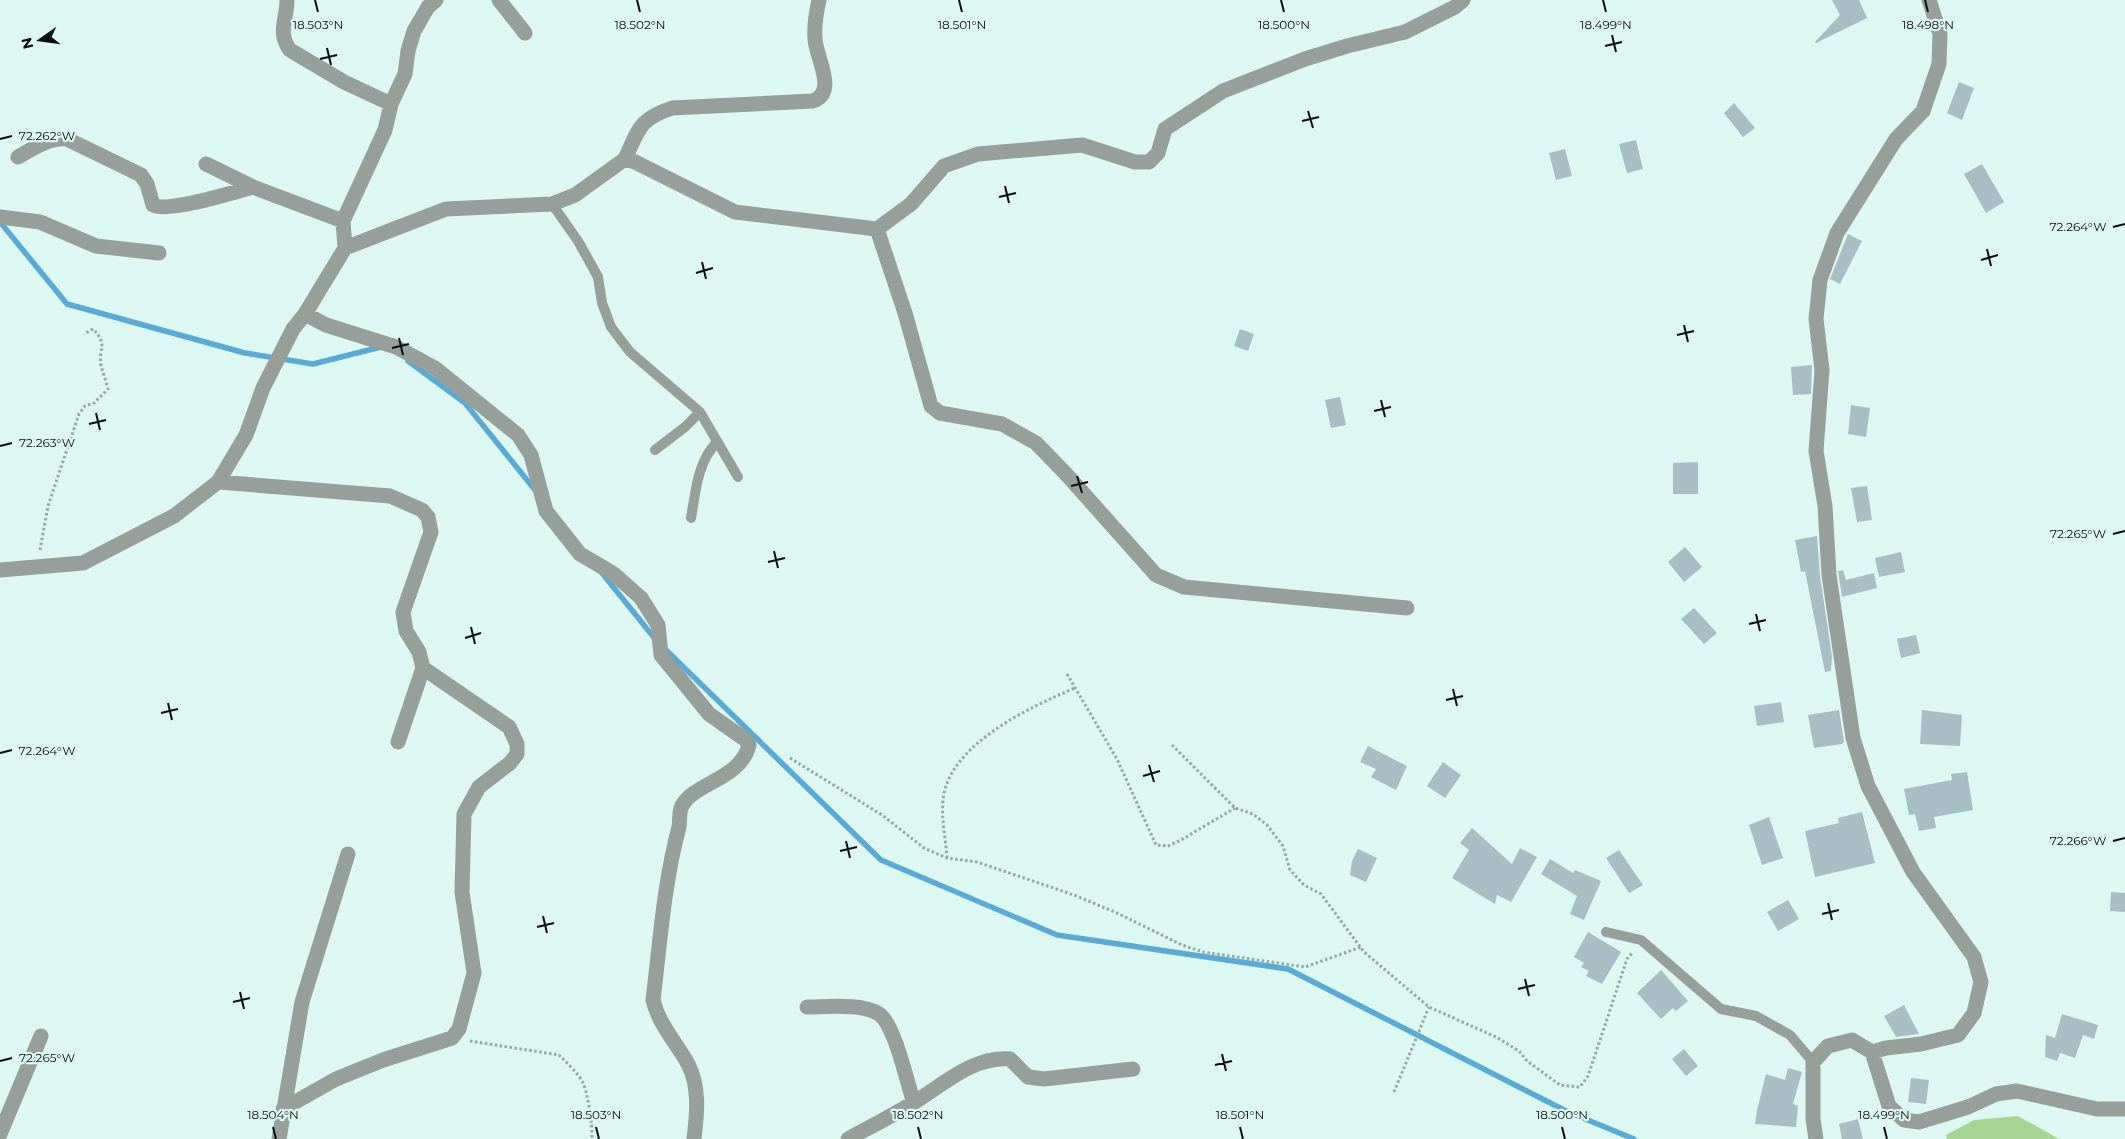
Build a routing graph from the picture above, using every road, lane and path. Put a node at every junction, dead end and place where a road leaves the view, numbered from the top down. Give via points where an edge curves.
1 (287, 0) edge
2 (436, 0) edge
3 (499, 0) edge
4 (819, 0) edge
5 (1463, 0) edge
6 (1929, 0) edge
7 (525, 33) dead end
8 (391, 104) junction
9 (18, 157) dead end
10 (625, 159) junction
11 (206, 164) dead end
12 (253, 187) junction
13 (552, 204) junction
14 (0, 217) edge
15 (344, 221) junction
16 (877, 229) junction
17 (345, 248) junction
18 (159, 253) dead end
19 (305, 314) junction
20 (84, 334) dead end
21 (700, 412) junction
22 (717, 442) junction
23 (655, 450) dead end
24 (738, 477) dead end
25 (218, 482) junction
26 (691, 518) dead end
27 (37, 568) junction
28 (0, 570) edge
29 (1407, 608) dead end
30 (423, 668) junction
31 (1067, 674) dead end
32 (1075, 688) junction
33 (398, 742) dead end
34 (1172, 745) dead end
35 (790, 758) dead end
36 (1235, 808) junction
37 (348, 854) dead end
38 (948, 858) junction
39 (1606, 932) dead end
40 (1641, 940) junction
41 (1361, 947) junction
42 (807, 1007) dead end
43 (1429, 1007) junction
44 (41, 1036) dead end
45 (452, 1038) junction
46 (1872, 1052) junction
47 (1813, 1062) junction
48 (1133, 1069) dead end
49 (1394, 1092) dead end
50 (914, 1103) junction
51 (284, 1109) junction
52 (2125, 1109) edge
53 (0, 1134) edge
54 (279, 1139) edge
55 (592, 1139) edge
56 (694, 1139) edge
57 (848, 1139) edge
58 (1816, 1139) edge

1 - 8 street via 282,31 290,50 344,82
2 - 8 street via 414,31 405,74
3 - 7 street
4 - 10 street via 814,21 825,84 820,98 672,108 654,114 641,124
5 - 16 street via 1405,32 1305,59 1223,91 1165,129 1158,153 1149,162 1135,162 1082,145 978,154 944,166 911,204
6 - 46 street via 1940,34 1939,64 1923,111 1896,139 1837,233 1820,280 1816,319 1822,370 1816,451 1825,506 1829,575 1853,738 1868,786 1908,864 1974,957 1981,982 1974,1013 1958,1035
8 - 15 street via 385,130
9 - 12 street via 50,141 67,139 141,175 153,205 160,207
10 - 13 street via 575,194
10 - 16 street via 735,212
11 - 12 street
12 - 15 street
13 - 17 street via 446,209
13 - 21 lane via 598,277 602,303 611,327 630,352
14 - 18 street via 40,222 96,246
15 - 17 street
16 - 29 street via 931,406 940,413 1002,424 1036,443 1156,575 1184,587
17 - 19 street
19 - 25 street via 293,329 264,388 246,435
19 - 56 street via 326,325 396,347 435,368 518,435 531,455 546,511 580,554 614,574 641,598 658,625 661,655 709,714 749,745 740,763 681,808 670,858 652,1000 656,1015 689,1065 698,1102
20 - 27 path via 93,329 101,337 101,365 108,389 79,414 48,506
21 - 22 lane
21 - 23 lane via 685,428
22 - 24 lane
22 - 26 lane via 701,464
25 - 27 street via 174,516 83,563
25 - 30 street via 390,496 422,510 428,516 430,532 403,612 406,630 419,652
27 - 28 street
30 - 33 street
30 - 45 street via 509,727 517,744 517,754 479,787 464,814 462,892 474,974 459,1029
31 - 32 path
32 - 36 path via 1117,759 1156,845 1168,846 1181,840
32 - 38 path via 1041,702 1001,725 948,777 943,801
34 - 36 path
35 - 38 path via 882,815 924,848
36 - 41 path via 1252,814 1266,825 1283,846 1290,870 1304,885 1321,894
37 - 51 street via 302,1002
38 - 41 path via 977,862 1074,895 1202,952 1305,967
39 - 40 lane
40 - 43 path via 1627,958 1588,1076 1580,1087 1560,1085 1527,1061 1519,1051 1496,1037
40 - 47 lane via 1721,1010 1756,1016 1790,1035
41 - 43 path
42 - 50 street via 859,1008 878,1014 889,1025
43 - 49 path
44 - 53 street
45 - 51 street via 336,1078
45 - 55 path via 559,1055 583,1083
46 - 47 street via 1852,1040 1828,1046
46 - 52 street via 1889,1106 1904,1120 1919,1122 1968,1107 1996,1094 2017,1092 2097,1109
47 - 58 street
48 - 50 street via 1044,1079 1028,1077 1010,1059 998,1058 941,1083
50 - 57 street
51 - 54 street

